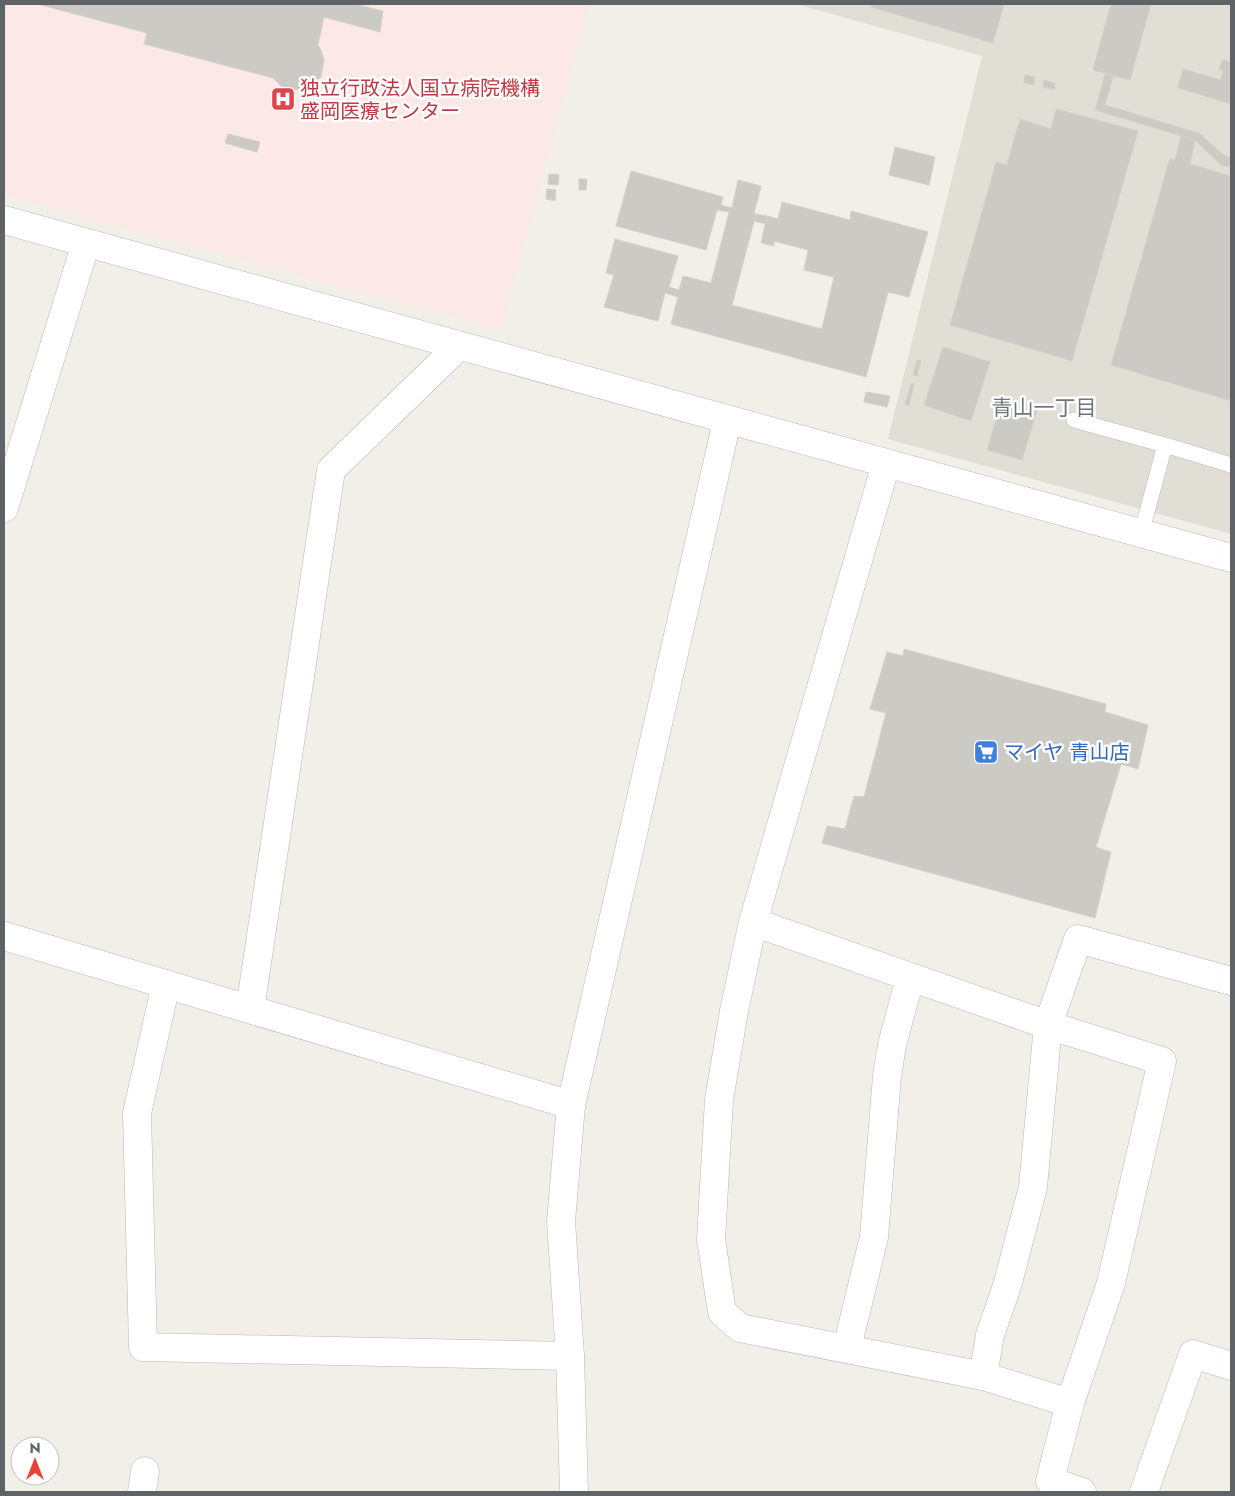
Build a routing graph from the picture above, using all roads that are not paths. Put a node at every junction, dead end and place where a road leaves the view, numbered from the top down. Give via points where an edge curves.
1 (4, 220) edge
2 (86, 242) junction
3 (459, 346) junction
4 (1074, 420) dead end
5 (728, 421) junction
6 (1165, 445) junction
7 (886, 464) junction
8 (1231, 464) edge
9 (4, 508) edge
10 (1141, 534) junction
11 (1231, 558) edge
12 (753, 922) junction
13 (4, 936) edge
14 (913, 978) junction
15 (1231, 981) edge
16 (166, 984) junction
17 (250, 1009) junction
18 (1048, 1025) junction
19 (571, 1105) junction
20 (847, 1348) junction
21 (570, 1356) junction
22 (1231, 1366) edge
23 (983, 1376) junction
24 (1070, 1403) junction
25 (574, 1492) edge
26 (1082, 1492) edge
27 (1144, 1492) edge

1 - 2 street
2 - 3 street
2 - 9 street
3 - 5 street
3 - 17 street via 330,470
4 - 6 lane
5 - 7 street
5 - 19 street
6 - 8 lane
6 - 10 lane
7 - 10 street
7 - 12 street
10 - 11 street
12 - 14 street
12 - 20 street via 734,1011 718,1119 712,1240 722,1312 740,1328
13 - 16 street
14 - 18 street
14 - 20 street via 891,1053 874,1237
15 - 18 street via 1078,939
16 - 17 street
16 - 21 street via 137,1113 143,1346
17 - 19 street
18 - 23 street via 1033,1187 990,1335
18 - 24 street via 1162,1061 1111,1283
19 - 21 street via 561,1221
20 - 23 street
21 - 25 street
22 - 27 street via 1193,1354
23 - 24 street
24 - 26 street via 1050,1481

